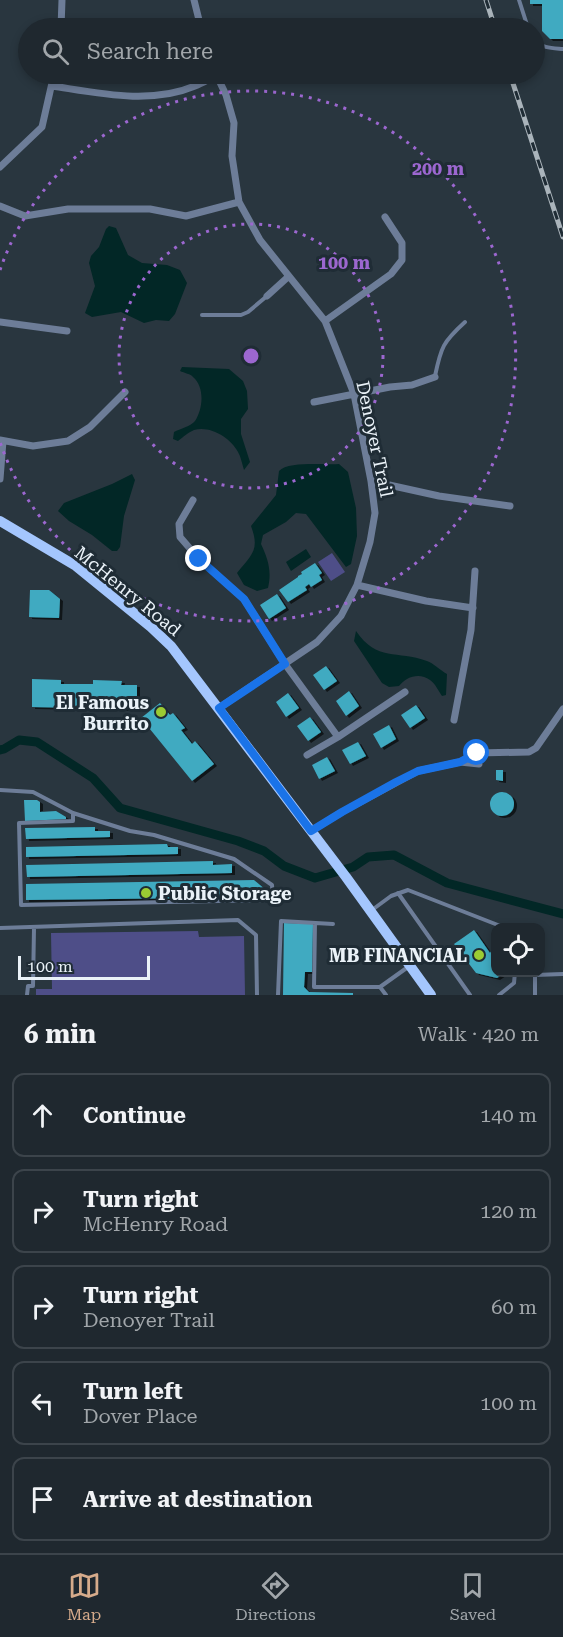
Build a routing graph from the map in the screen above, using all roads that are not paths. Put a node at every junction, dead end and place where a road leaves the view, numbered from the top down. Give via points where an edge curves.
1 (62, 0) edge
2 (194, 0) edge
3 (519, 0) edge
4 (61, 18) edge
5 (198, 18) edge
6 (525, 18) edge
7 (545, 46) edge
8 (563, 49) edge
9 (200, 84) edge
10 (220, 84) edge
11 (51, 86) joint
12 (0, 167) edge
13 (239, 202) junction
14 (0, 206) edge
15 (385, 217) dead end
16 (290, 276) junction
17 (267, 296) joint
18 (202, 315) dead end
19 (325, 321) junction
20 (0, 322) edge
21 (465, 322) dead end
22 (68, 331) dead end
23 (435, 377) joint
24 (125, 392) dead end
25 (354, 394) junction
26 (314, 402) dead end
27 (1, 441) edge
28 (0, 479) edge
29 (371, 481) junction
30 (193, 500) dead end
31 (510, 506) dead end
32 (0, 521) edge
33 (475, 571) dead end
34 (357, 585) junction
35 (473, 608) junction
36 (285, 664) junction
37 (405, 692) dead end
38 (219, 708) junction
39 (563, 709) edge
40 (454, 720) dead end
41 (338, 737) junction
42 (307, 755) dead end
43 (460, 762) junction
44 (479, 764) dead end
45 (0, 790) edge
46 (73, 813) junction
47 (311, 831) junction
48 (398, 893) junction
49 (370, 911) junction
50 (315, 922) junction
51 (493, 923) edge
52 (333, 924) dead end
53 (0, 928) edge
54 (34, 928) junction
55 (410, 965) junction
56 (563, 974) edge
57 (515, 977) edge
58 (380, 987) junction
59 (27, 995) edge
60 (257, 995) edge
61 (278, 995) edge
62 (386, 995) edge
63 (431, 995) edge
64 (470, 995) edge
65 (499, 995) edge
66 (535, 995) edge

1 - 4 street
2 - 5 street
3 - 6 lane
7 - 8 lane
9 - 11 street via 172,93 141,96
10 - 13 street, Denoyer Trail via 234,123 232,156
11 - 12 street via 42,127
13 - 14 street via 186,216 150,209 68,209 25,216
13 - 16 street, Denoyer Trail via 260,240
15 - 19 street via 402,243 402,260 391,274
16 - 17 street
16 - 19 street, Denoyer Trail
17 - 18 lane via 242,315
19 - 25 street, Denoyer Trail
20 - 22 street
21 - 23 lane via 449,336 440,352
23 - 25 street via 412,385
24 - 27 street via 90,427 68,441 33,446
25 - 26 street
25 - 29 street, Denoyer Trail
27 - 28 street
29 - 31 street
29 - 34 street, Denoyer Trail via 375,513
30 - 36 street via 179,524 180,537 244,599
32 - 38 main road, McHenry Road via 76,566 151,627 171,646
33 - 35 street
34 - 35 street via 426,602
34 - 36 street, Denoyer Trail via 340,616 317,642
35 - 40 street
36 - 38 street, Denoyer Trail
36 - 41 street
37 - 41 street
38 - 47 main road, McHenry Road
39 - 43 street via 536,748 529,752 477,753
41 - 42 street
43 - 44 street
43 - 47 street via 411,774
45 - 46 lane via 33,792
46 - 46 lane via 234,860 272,885 273,900 21,905 19,823 73,821
47 - 49 main road, McHenry Road
48 - 49 lane
48 - 51 lane via 408,890
48 - 64 lane
49 - 55 main road, McHenry Road
50 - 52 lane
50 - 58 lane via 314,987
50 - 61 lane via 281,921
53 - 54 lane
54 - 59 lane via 33,986 28,986
54 - 60 lane via 238,920 256,935
55 - 58 lane
55 - 63 main road, McHenry Road
56 - 66 lane via 535,975
57 - 65 lane via 514,983
58 - 62 lane

